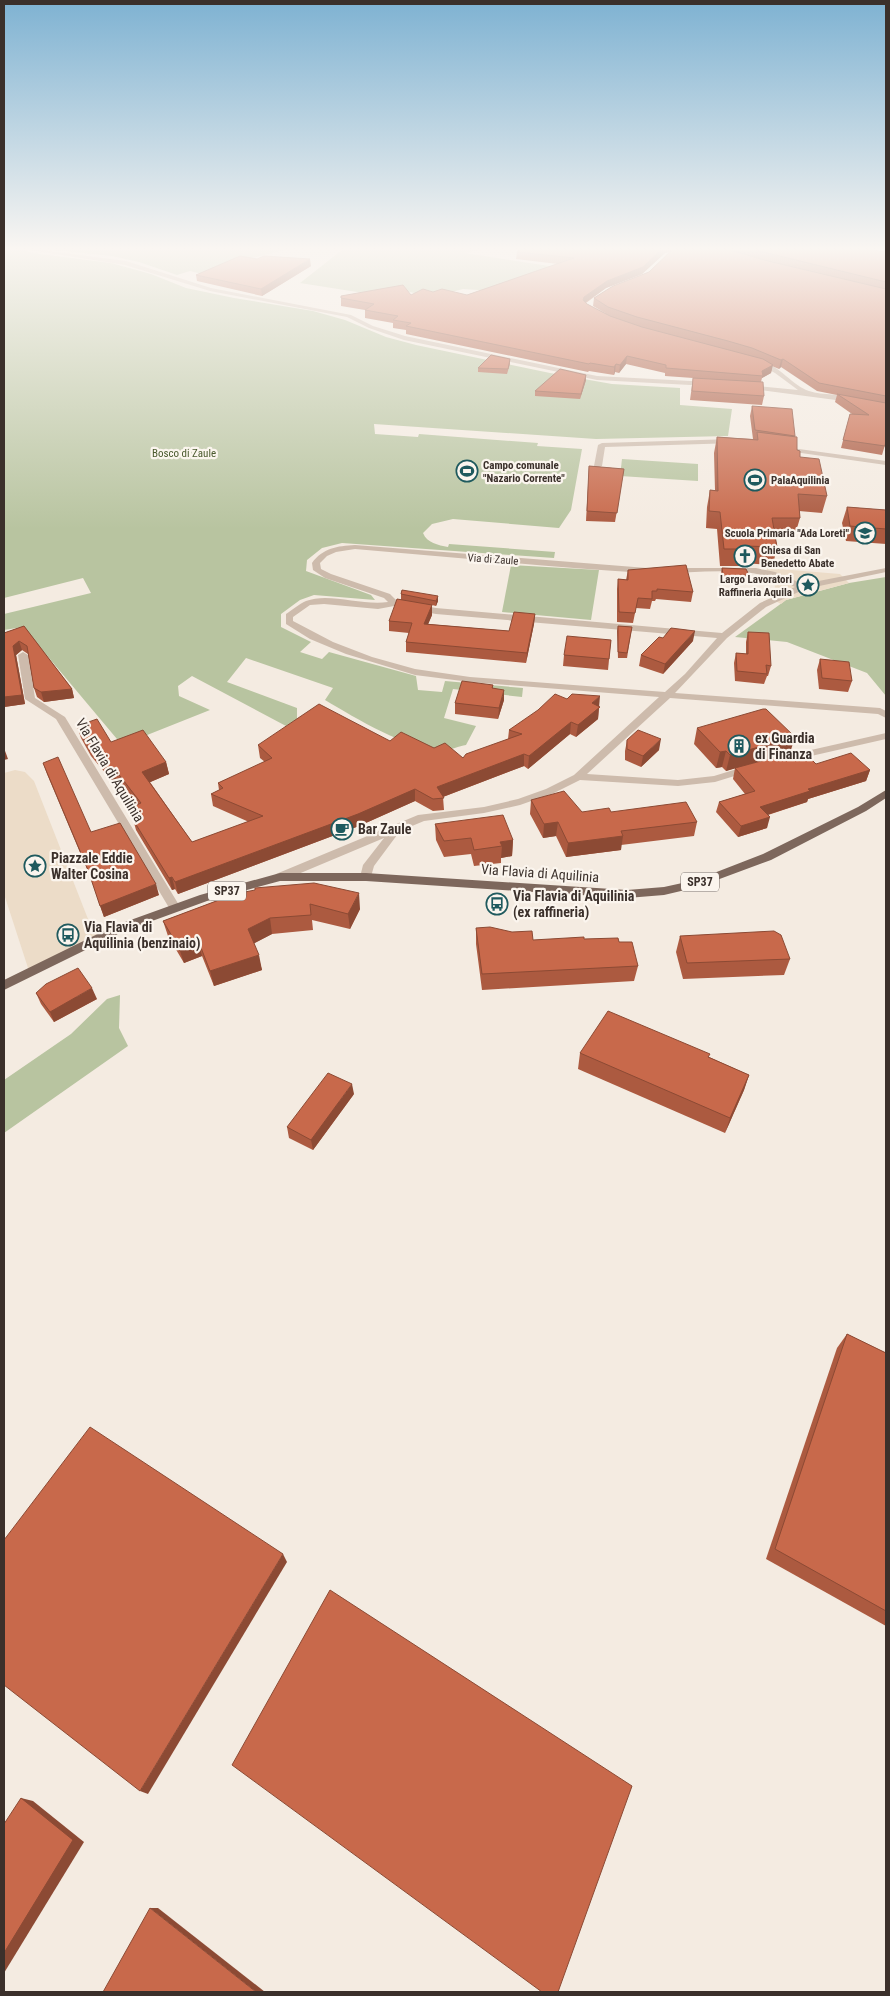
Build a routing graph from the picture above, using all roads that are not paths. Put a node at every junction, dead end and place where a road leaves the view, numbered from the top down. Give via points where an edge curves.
1 (429, 343) edge
2 (750, 360) edge
3 (720, 385) edge
4 (739, 386) edge
5 (806, 393) junction
6 (854, 401) edge
7 (742, 442) edge
8 (769, 446) edge
9 (886, 463) edge
10 (598, 466) edge
11 (886, 570) edge
12 (802, 588) junction
13 (394, 603) junction
14 (724, 636) junction
15 (23, 655) edge
16 (669, 694) junction
17 (886, 715) edge
18 (886, 736) edge
19 (776, 761) edge
20 (758, 766) edge
21 (578, 776) junction
22 (886, 794) edge
23 (396, 829) junction
24 (280, 877) junction
25 (366, 877) junction
26 (175, 908) junction
27 (4, 985) edge

1 - 3 street via 597,378
2 - 5 street via 771,368
4 - 5 street
5 - 6 street
7 - 10 street via 715,440 602,445
8 - 9 street
11 - 12 street
12 - 13 street, Via di Zaule via 779,575 766,572 631,569 355,547 329,551 316,563 317,570 328,576 387,596
12 - 14 street via 763,605
13 - 14 street, Via di Zaule via 436,611
13 - 16 street, Via di Zaule via 378,606 324,601 308,603 289,616 289,622 296,629 352,652 414,672
14 - 16 street
15 - 26 street, Via Flavia di Aquilinia via 30,700 60,717
16 - 17 street, Via di Zaule via 880,711
16 - 21 street
18 - 19 street
20 - 21 street via 715,779 678,783
21 - 23 street via 520,802 422,818
22 - 25 main road, Via Flavia di Aquilinia / SP37 via 767,857 698,883 664,891 627,894
23 - 24 street
23 - 25 street via 369,864
24 - 25 main road, Via Flavia di Aquilinia / SP37
24 - 26 main road, Via Flavia di Aquilinia / SP37
26 - 27 main road, Via Flavia di Aquilinia / SP37 via 118,929

